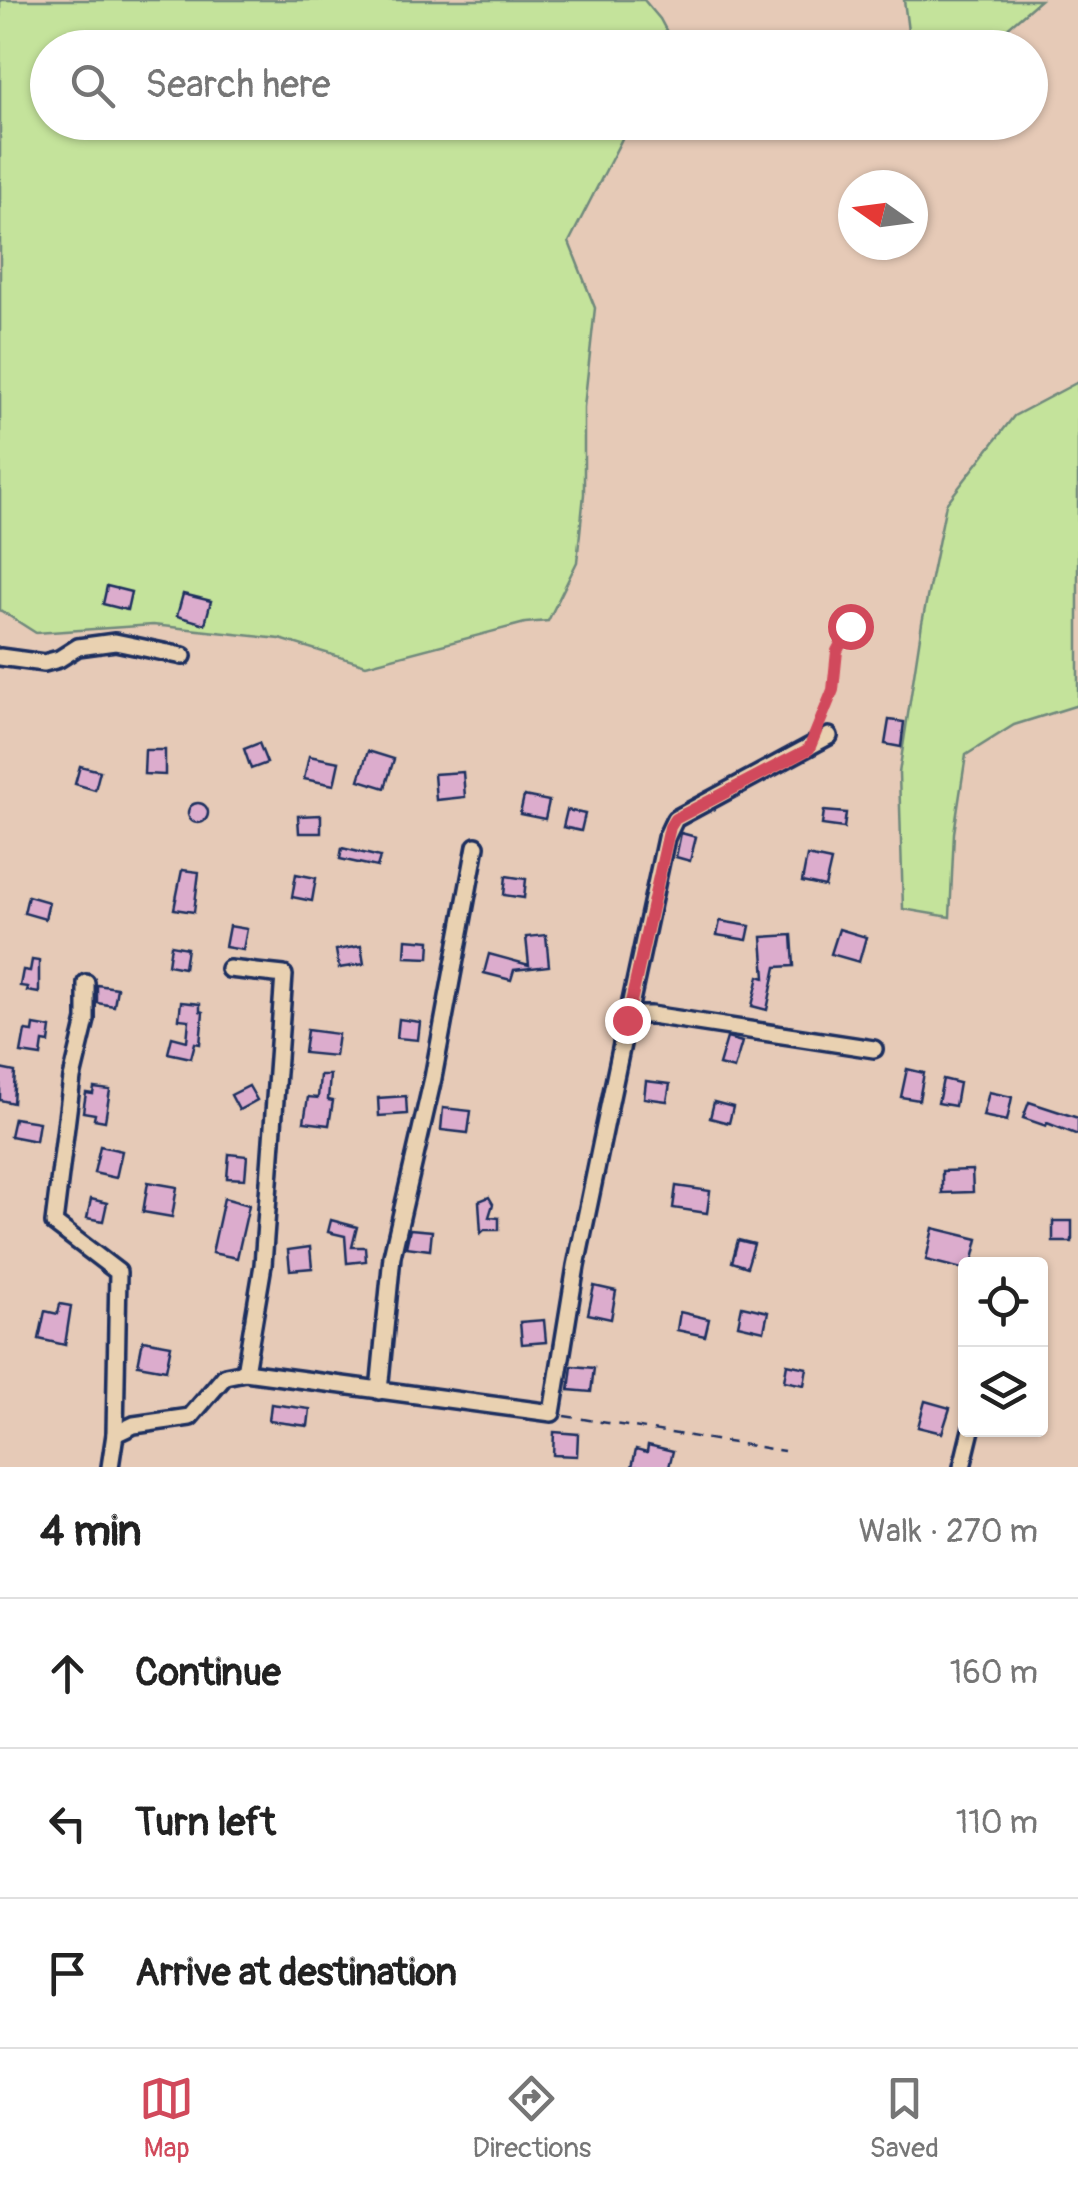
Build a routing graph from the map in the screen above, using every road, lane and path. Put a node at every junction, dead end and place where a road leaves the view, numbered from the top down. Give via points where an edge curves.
1 (850, 626) dead end
2 (184, 656) dead end
3 (0, 657) edge
4 (830, 736) dead end
5 (809, 749) junction
6 (476, 846) dead end
7 (229, 969) dead end
8 (86, 983) dead end
9 (627, 1020) junction
10 (874, 1049) dead end
11 (245, 1372) junction
12 (379, 1390) junction
13 (564, 1416) dead end
14 (115, 1434) junction
15 (969, 1437) edge
16 (784, 1451) dead end
17 (110, 1467) edge
18 (962, 1467) edge

1 - 5 path
2 - 3 street via 115,642 78,647 44,662
4 - 5 street
5 - 9 street via 675,819
6 - 12 street via 434,1078 392,1256
7 - 11 street via 284,975 263,1265
8 - 14 street via 54,1223 118,1272
9 - 10 street via 651,1014
9 - 12 street via 552,1413
11 - 12 street
11 - 14 street via 224,1376 190,1417 134,1424
13 - 16 path
14 - 17 street
15 - 18 street

